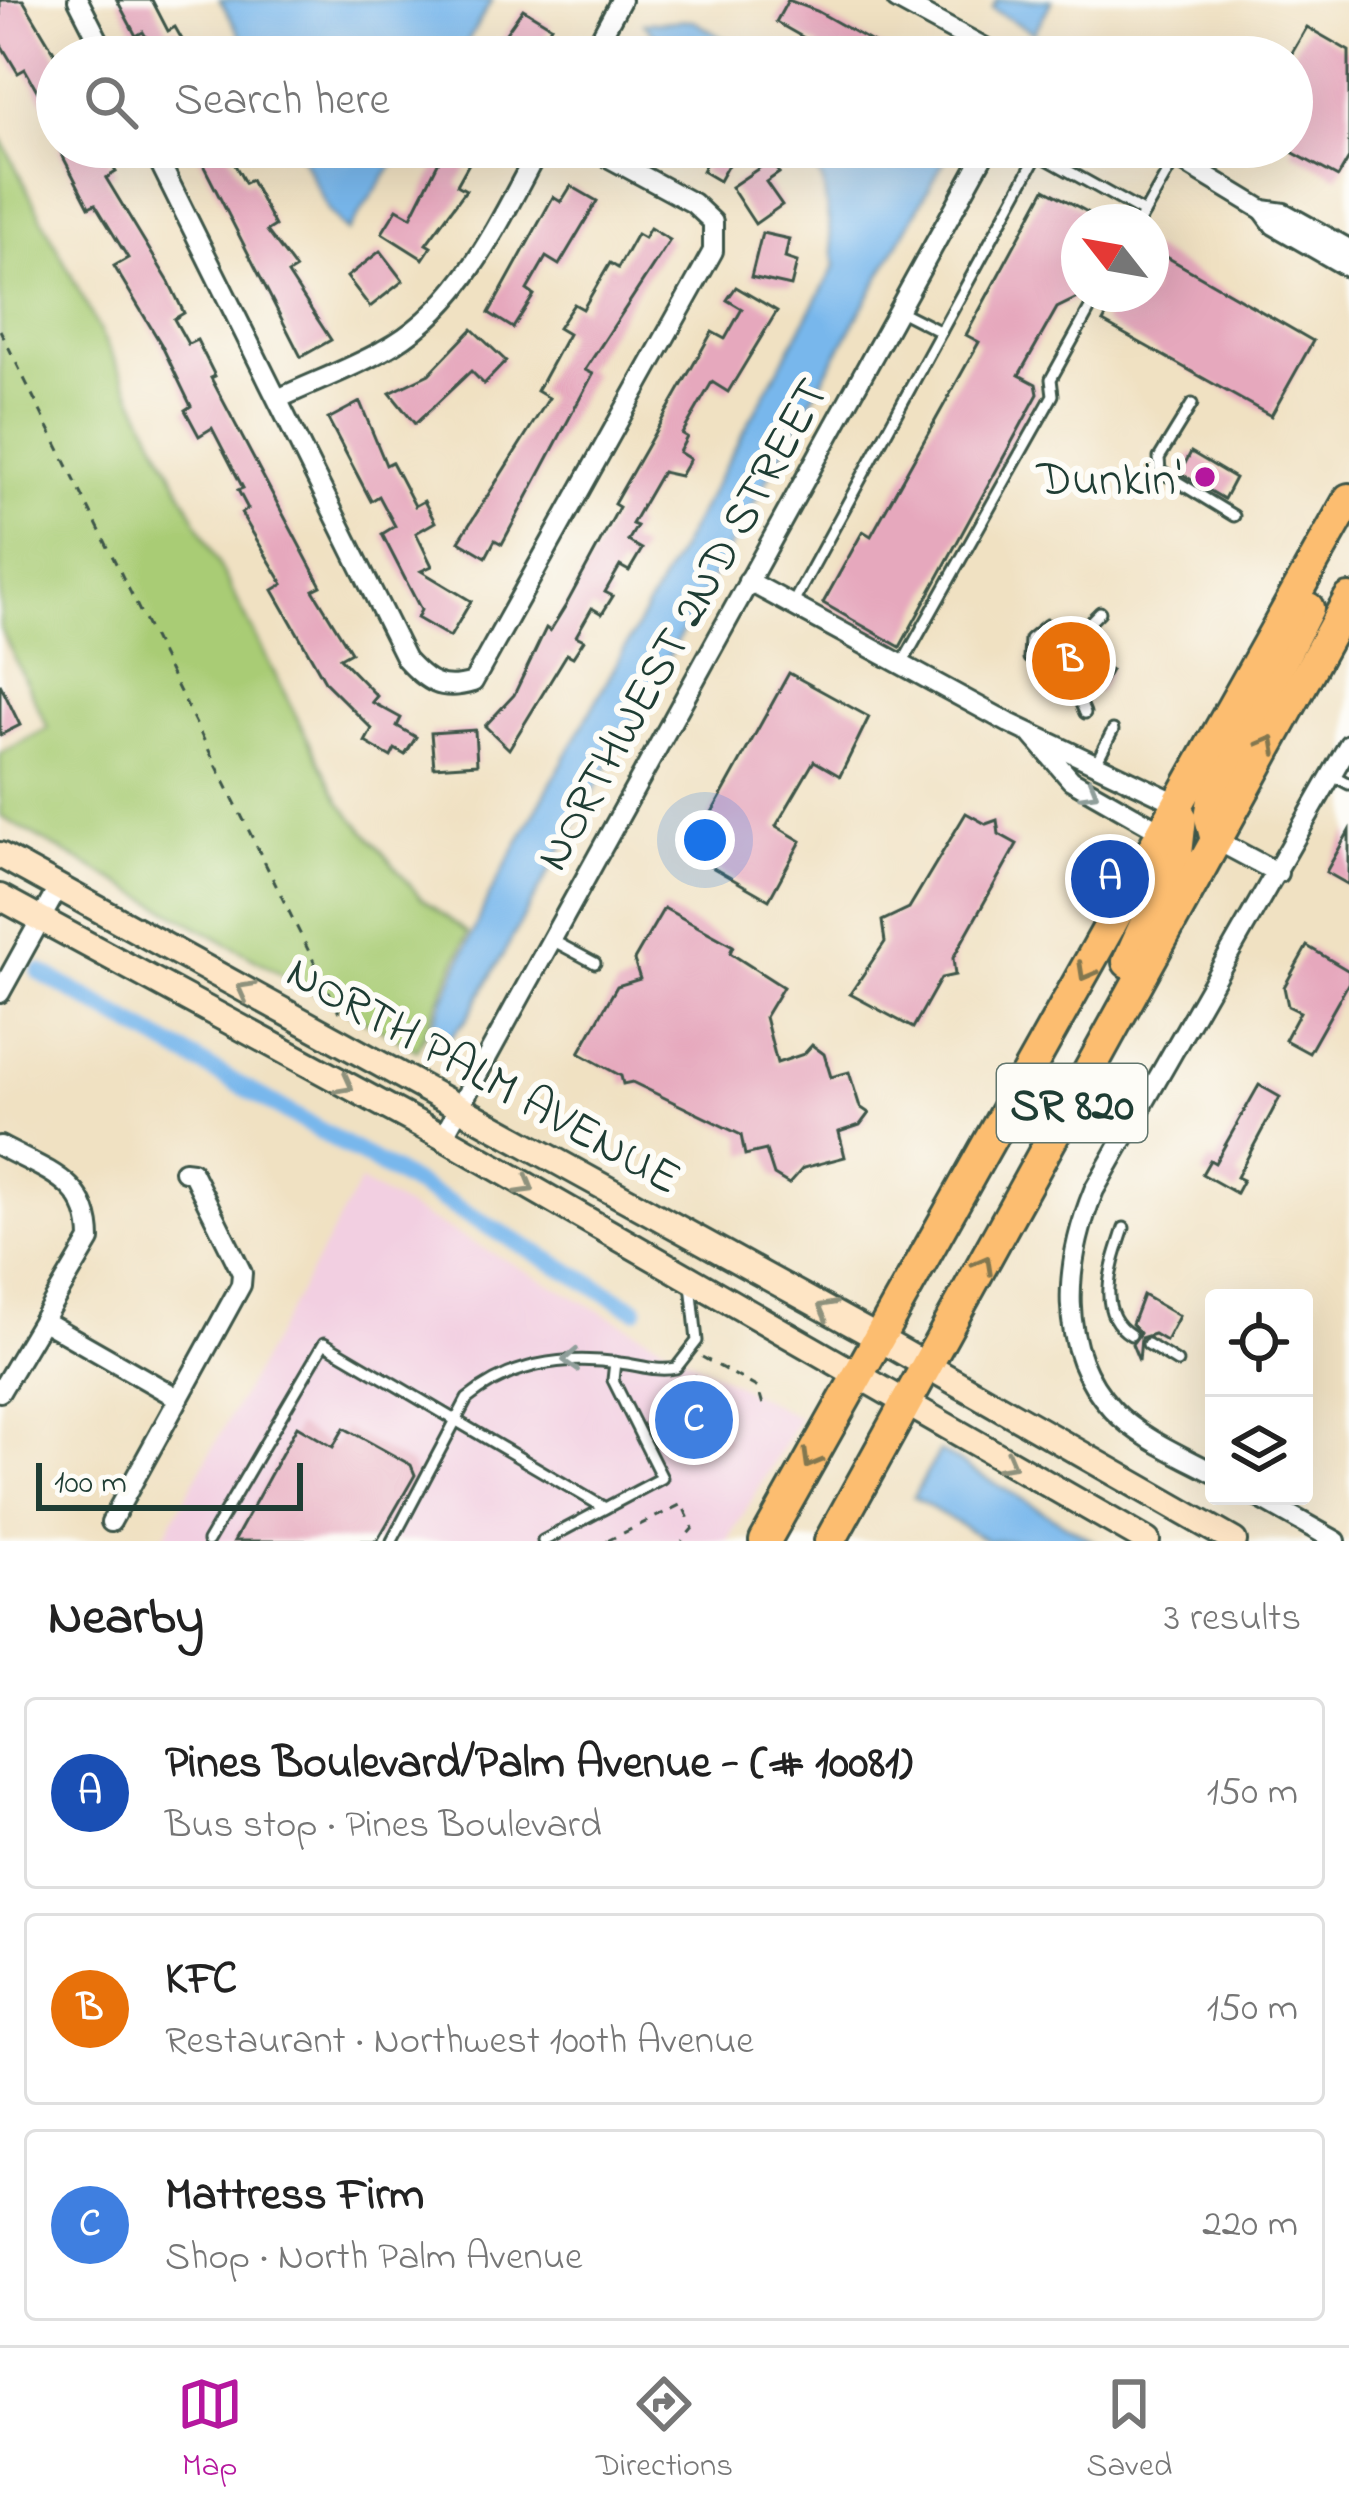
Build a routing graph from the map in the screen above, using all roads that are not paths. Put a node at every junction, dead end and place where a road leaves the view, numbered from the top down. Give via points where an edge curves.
1 (77, 0) edge
2 (621, 0) edge
3 (897, 0) edge
4 (95, 36) edge
5 (601, 36) edge
6 (963, 36) edge
7 (163, 168) edge
8 (529, 168) edge
9 (628, 168) edge
10 (976, 168) edge
11 (1030, 168) edge
12 (1061, 168) edge
13 (1161, 168) edge
14 (1193, 168) edge
15 (1120, 204) edge
16 (1146, 204) edge
17 (1263, 210) junction
18 (1349, 249) edge
19 (1349, 268) edge
20 (898, 310) junction
21 (1088, 312) edge
22 (941, 332) junction
23 (280, 398) junction
24 (1192, 404) dead end
25 (1349, 499) edge
26 (1234, 516) dead end
27 (1318, 555) junction
28 (1349, 571) edge
29 (748, 580) junction
30 (1349, 599) edge
31 (791, 605) junction
32 (1100, 612) dead end
33 (1322, 648) junction
34 (902, 664) junction
35 (1085, 713) dead end
36 (1113, 730) dead end
37 (1030, 732) junction
38 (1349, 744) edge
39 (1096, 763) junction
40 (1341, 779) edge
41 (1179, 804) junction
42 (1164, 833) junction
43 (1216, 840) junction
44 (0, 855) edge
45 (1278, 873) junction
46 (58, 888) junction
47 (0, 897) edge
48 (40, 920) junction
49 (550, 939) junction
50 (596, 963) dead end
51 (0, 993) edge
52 (1082, 1085) junction
53 (458, 1106) junction
54 (442, 1137) junction
55 (0, 1146) edge
56 (184, 1171) dead end
57 (1124, 1228) dead end
58 (691, 1282) junction
59 (45, 1322) junction
60 (1131, 1335) dead end
61 (880, 1339) junction
62 (1148, 1344) dead end
63 (615, 1362) junction
64 (1177, 1362) dead end
65 (928, 1366) junction
66 (857, 1379) junction
67 (0, 1392) edge
68 (176, 1397) junction
69 (905, 1407) junction
70 (452, 1417) junction
71 (1205, 1468) edge
72 (1272, 1505) edge
73 (605, 1508) junction
74 (111, 1522) dead end
75 (208, 1541) edge
76 (392, 1541) edge
77 (543, 1541) edge
78 (765, 1541) edge
79 (830, 1541) edge
80 (1147, 1541) edge
81 (1234, 1541) edge
82 (1336, 1541) edge

1 - 4 street
2 - 5 street
3 - 6 street
7 - 23 street
8 - 23 street via 439,311 385,350
9 - 23 street via 713,222 713,251 472,682 450,689 425,680 406,659
10 - 20 street, NORTHWEST 2ND STREET
11 - 22 lane
12 - 15 lane
13 - 16 lane
14 - 17 street
17 - 18 street
17 - 19 street via 1274,225
20 - 22 lane
20 - 29 street, NORTHWEST 2ND STREET
21 - 34 lane via 1051,379 1053,395
22 - 31 lane
24 - 26 lane via 1160,472
25 - 27 highway, SR 820
27 - 41 highway, SR 820
27 - 43 highway via 1302,624 1214,794
28 - 33 highway
29 - 31 street
29 - 49 street, NORTHWEST 2ND STREET
30 - 33 highway, SR 820
31 - 34 street
32 - 35 lane via 1080,632 1047,625 1028,648 1029,658 1073,687
43 -> 33 highway, SR 820
34 - 37 street
36 - 39 lane
37 - 39 street
37 -> 42 street via 1071,780
38 - 40 street
39 - 41 street
40 - 45 street
41 - 42 highway, SR 820
41 - 52 highway via 1177,854 1096,1035
42 -> 61 highway, SR 820
43 - 45 street
43 - 52 highway, SR 820
44 - 46 main road, NORTH PALM AVENUE
45 - 71 street via 1094,1190 1069,1275 1086,1372 1113,1410
46 - 48 street
53 -> 46 main road, NORTH PALM AVENUE
47 - 48 main road, NORTH PALM AVENUE
48 - 51 street
48 -> 54 main road, NORTH PALM AVENUE
49 - 50 lane
49 - 53 street, NORTHWEST 2ND STREET
65 -> 52 highway, SR 820
53 - 54 street, NORTHWEST 2ND STREET
61 -> 53 main road, NORTH PALM AVENUE
54 -> 58 main road, NORTH PALM AVENUE
55 - 59 street via 85,1198 90,1240
56 - 68 street via 192,1172 242,1273
57 - 60 lane via 1109,1306
58 - 63 lane via 693,1352 668,1370
58 - 66 main road, NORTH PALM AVENUE
59 - 67 street
59 - 68 street
61 - 65 main road, NORTH PALM AVENUE
61 - 66 highway, SR 820
62 - 64 lane
63 -> 70 lane via 528,1366 487,1383
63 - 73 lane via 614,1380 659,1480
65 - 69 highway, SR 820
65 - 81 main road, NORTH PALM AVENUE
66 - 69 main road, NORTH PALM AVENUE
66 -> 78 highway, SR 820
68 - 74 street
69 - 79 highway, SR 820
69 -> 80 main road, NORTH PALM AVENUE
70 - 73 lane
70 - 75 lane via 324,1343
70 - 76 lane
72 - 82 street
73 - 77 lane

